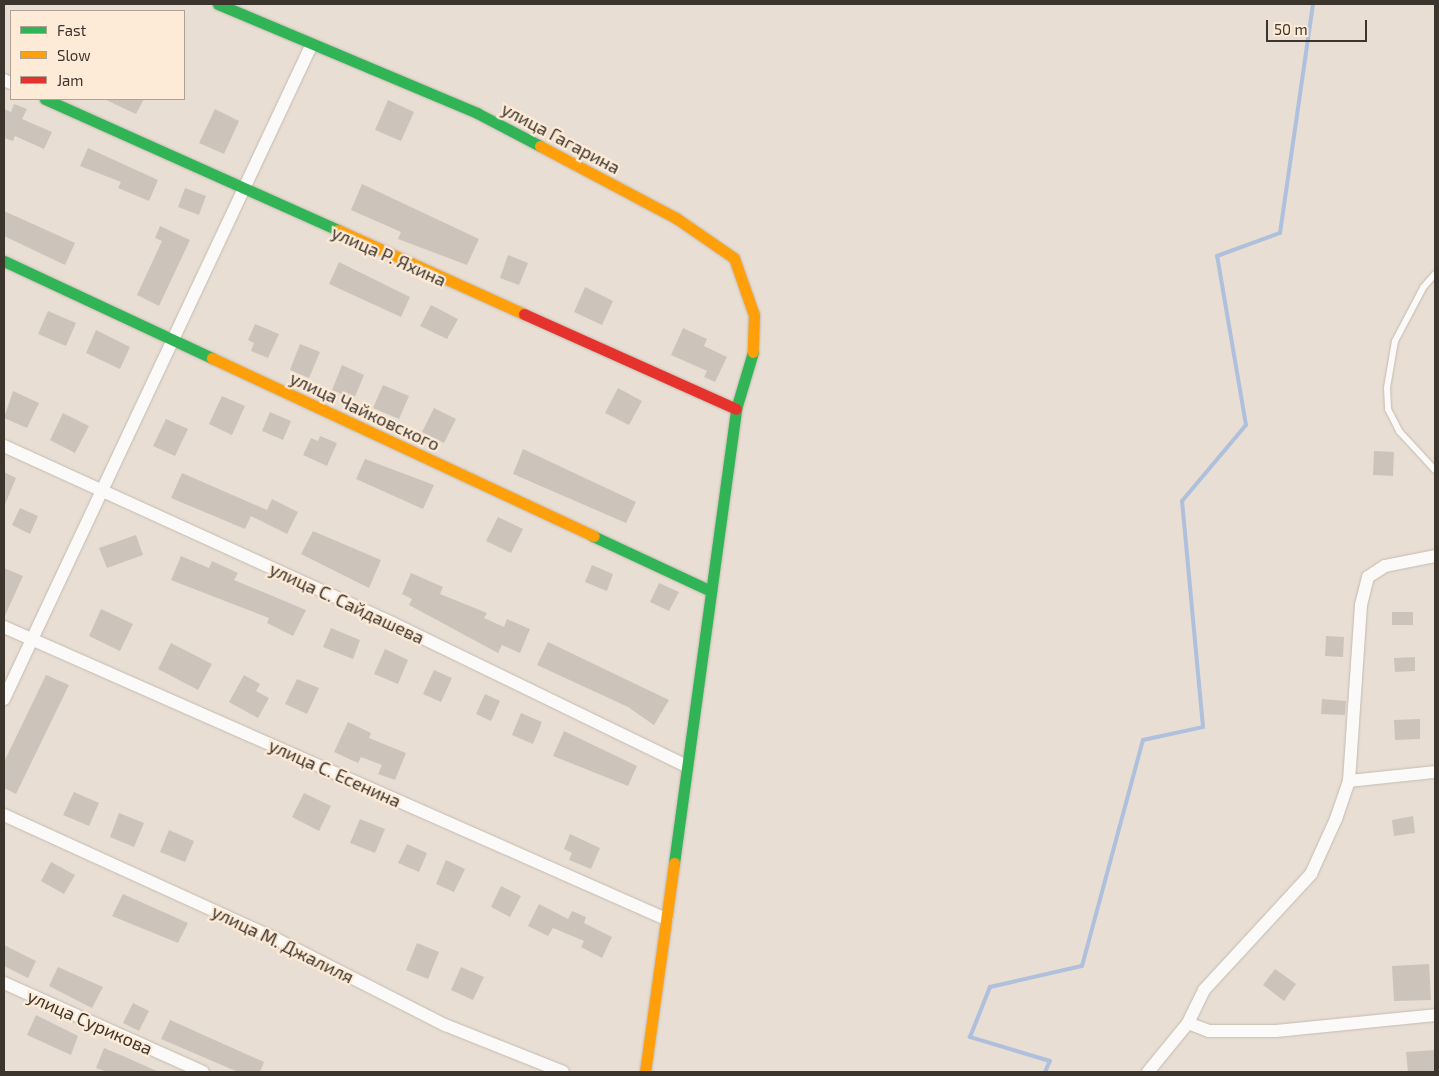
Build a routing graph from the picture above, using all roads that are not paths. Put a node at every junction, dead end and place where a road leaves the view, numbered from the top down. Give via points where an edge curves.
1 (218, 4) edge
2 (311, 46) junction
3 (46, 100) edge
4 (245, 192) junction
5 (4, 262) edge
6 (1435, 274) edge
7 (170, 339) junction
8 (736, 409) junction
9 (4, 446) edge
10 (1435, 470) edge
11 (100, 490) junction
12 (1435, 556) edge
13 (711, 591) junction
14 (4, 627) edge
15 (32, 640) junction
16 (4, 699) edge
17 (687, 766) junction
18 (1435, 772) edge
19 (1348, 781) junction
20 (4, 815) edge
21 (666, 919) junction
22 (4, 983) edge
23 (1435, 1015) edge
24 (1188, 1023) junction
25 (203, 1072) edge
26 (563, 1072) edge
27 (645, 1072) edge
28 (1148, 1072) edge

1 - 2 street, улица Гагарина
2 - 4 street
2 - 8 street, улица Гагарина via 477,113 676,218 734,258 754,315 753,352
3 - 4 street, улица Р. Яхина
4 - 7 street
4 - 8 street, улица Р. Яхина
5 - 7 street, улица Чайковского
6 - 10 lane via 1423,288 1395,341 1387,388 1388,409 1399,431
7 - 11 street
7 - 13 street, улица Чайковского
8 - 13 street, улица Гагарина
9 - 11 street, улица С. Сайдашева
11 - 15 street
11 - 17 street, улица С. Сайдашева via 392,622
12 - 19 street via 1385,566 1368,577 1361,604
13 - 17 street, улица Гагарина
14 - 15 street, улица С. Есенина
15 - 16 street
15 - 21 street, улица С. Есенина
17 - 21 street, улица Гагарина
18 - 19 street
19 - 24 street via 1311,874 1204,990
20 - 26 street, улица М. Джалиля via 276,939 445,1025
21 - 27 street, улица Гагарина
22 - 25 street, улица Сурикова
23 - 24 street via 1276,1031 1209,1031
24 - 28 street

